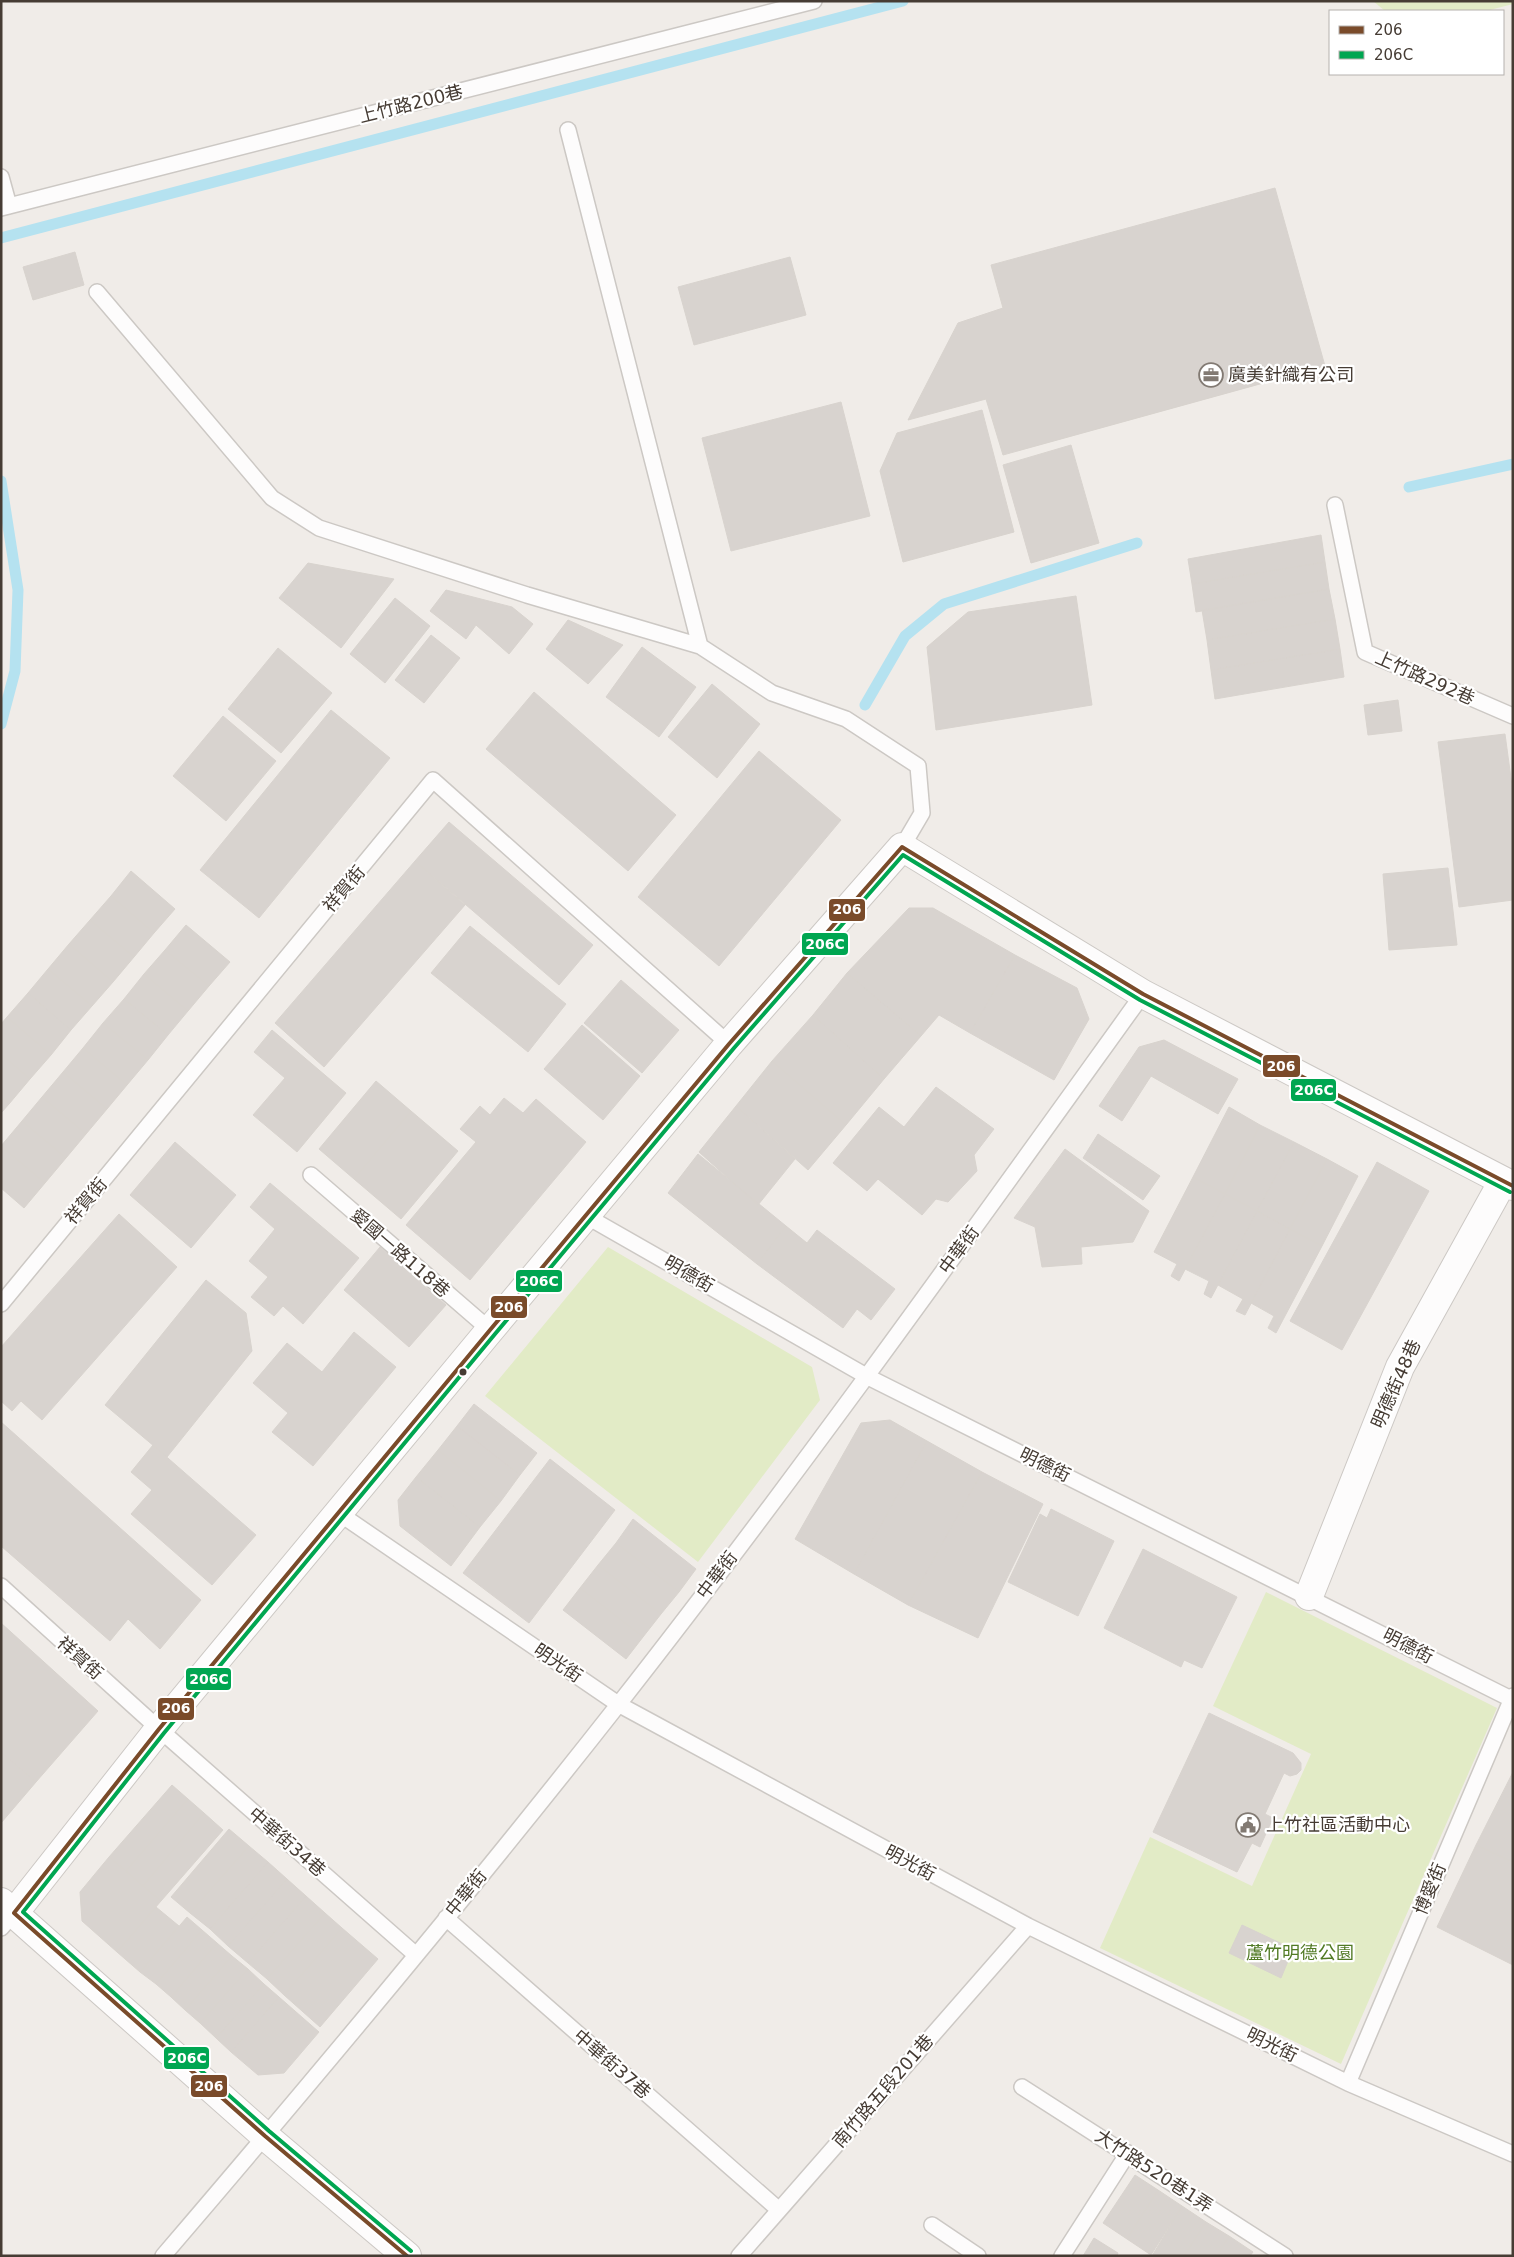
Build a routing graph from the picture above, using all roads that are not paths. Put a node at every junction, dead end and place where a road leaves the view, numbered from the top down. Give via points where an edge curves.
1 (814, 1) edge
2 (568, 130) dead end
3 (1, 177) edge
4 (5, 207) edge
5 (97, 292) dead end
6 (1335, 505) dead end
7 (700, 646) junction
8 (1513, 716) edge
9 (902, 847) junction
10 (1143, 994) junction
11 (729, 1044) junction
12 (310, 1175) dead end
13 (1508, 1183) edge
14 (586, 1216) junction
15 (1, 1304) edge
16 (490, 1330) junction
17 (868, 1377) junction
18 (340, 1514) junction
19 (1, 1586) edge
20 (1309, 1596) junction
21 (1512, 1698) edge
22 (618, 1704) junction
23 (159, 1729) junction
24 (5, 1914) edge
25 (446, 1918) junction
26 (1028, 1926) junction
27 (416, 1955) junction
28 (1348, 2083) junction
29 (1022, 2087) dead end
30 (265, 2136) junction
31 (1128, 2153) junction
32 (1513, 2154) edge
33 (779, 2210) junction
34 (932, 2225) dead end
35 (163, 2256) edge
36 (407, 2256) edge
37 (739, 2256) edge
38 (978, 2256) edge
39 (1062, 2256) edge
40 (1285, 2256) edge

1 - 4 lane, 上竹路200巷
2 - 7 lane
3 - 4 lane
5 - 7 lane via 272,498 319,528
6 - 8 lane, 上竹路292巷 via 1365,652
7 - 9 lane via 772,693 846,719 918,766 922,813
9 - 10 street
9 - 11 street
10 - 13 street
10 - 17 lane, 中華街
11 - 14 street
11 - 15 lane, 祥賀街 via 433,780
12 - 16 lane, 愛國一路118巷
13 - 20 street, 明德街48巷 via 1400,1367
14 - 16 street
14 - 17 lane, 明德街
16 - 18 street
17 - 20 lane, 明德街
17 - 22 lane, 中華街
18 - 22 lane, 明光街
18 - 23 street
19 - 23 lane, 祥賀街
20 - 21 lane, 明德街
21 - 28 lane, 博愛街
22 - 25 lane, 中華街
22 - 26 lane, 明光街
23 - 24 street
23 - 27 lane, 中華街34巷
24 - 30 street
25 - 27 lane, 中華街
25 - 33 lane, 中華街37巷
26 - 28 lane, 明光街
26 - 33 lane, 南竹路五段201巷
27 - 30 lane, 中華街
28 - 32 lane, 明光街
29 - 31 lane, 大竹路520巷1弄
30 - 35 lane, 中華街
30 - 36 street
31 - 39 lane
31 - 40 lane, 大竹路520巷1弄
33 - 37 lane, 南竹路五段201巷
34 - 38 lane

